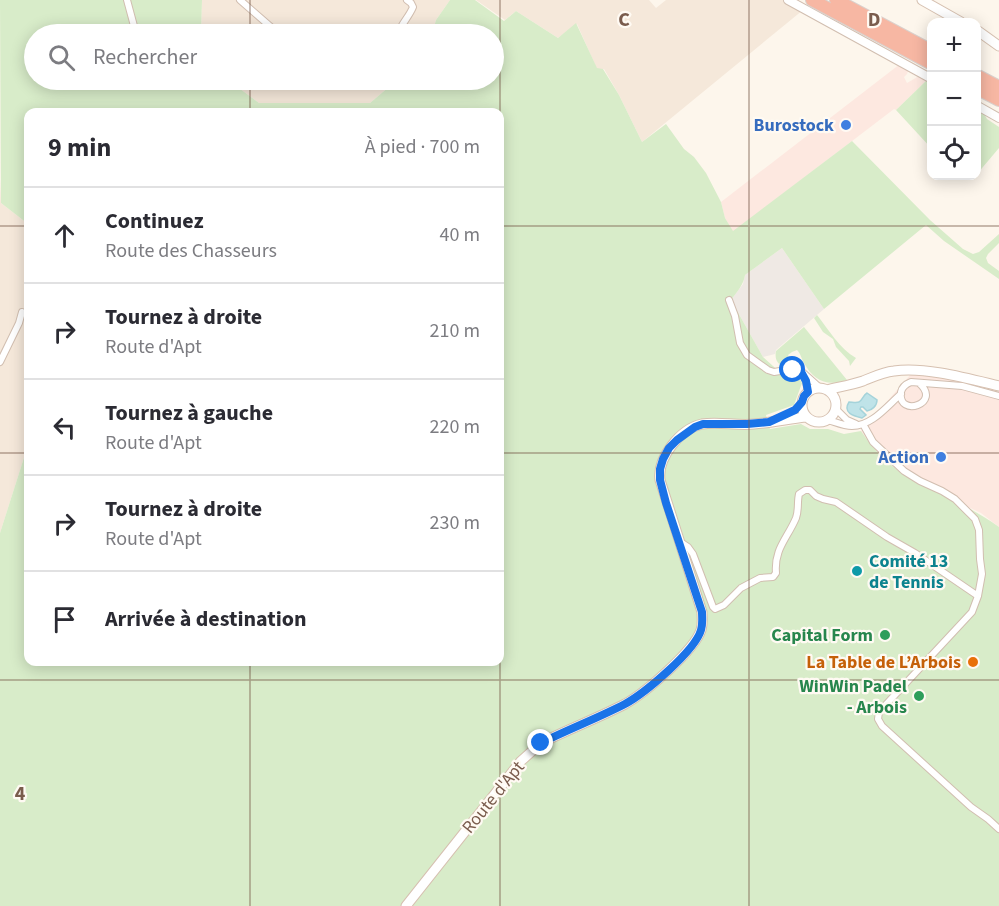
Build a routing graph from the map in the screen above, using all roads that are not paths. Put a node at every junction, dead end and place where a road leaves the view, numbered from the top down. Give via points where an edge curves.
1 (127, 0) edge
2 (240, 0) edge
3 (407, 0) edge
4 (789, 0) edge
5 (812, 0) edge
6 (836, 0) edge
7 (922, 0) edge
8 (954, 18) edge
9 (133, 24) edge
10 (268, 24) edge
11 (403, 24) edge
12 (981, 33) edge
13 (999, 44) edge
14 (927, 48) edge
15 (927, 61) edge
16 (927, 76) edge
17 (981, 78) edge
18 (999, 87) edge
19 (981, 91) edge
20 (999, 100) edge
21 (981, 108) edge
22 (999, 118) edge
23 (729, 300) dead end
24 (22, 312) dead end
25 (0, 362) edge
26 (800, 370) junction
27 (861, 382) junction
28 (919, 383) junction
29 (940, 385) junction
30 (999, 386) edge
31 (824, 389) junction
32 (808, 392) junction
33 (901, 394) junction
34 (999, 396) edge
35 (926, 397) junction
36 (802, 402) junction
37 (904, 402) junction
38 (836, 405) junction
39 (888, 405) junction
40 (805, 417) junction
41 (828, 420) junction
42 (769, 422) junction
43 (861, 425) junction
44 (678, 540) junction
45 (978, 596) junction
46 (999, 829) edge
47 (406, 906) edge

1 - 9 street
2 - 10 street
3 - 11 street via 413,7
4 - 16 street
5 - 15 highway
6 - 14 highway
7 - 8 main road
12 - 13 main road
17 - 18 highway
19 - 20 highway
21 - 22 street
23 - 26 street via 747,355 774,372
24 - 25 street
26 - 31 street
26 - 32 street
27 - 30 main road via 893,371 917,370
27 - 31 main road
27 - 38 main road
28 - 29 street
28 - 33 street via 907,384
28 - 35 street
29 - 34 street
29 - 35 street
31 - 32 main road
31 - 38 main road via 833,395
32 - 36 main road
33 - 37 street
33 - 39 street
35 - 37 street via 915,407
36 - 40 main road
36 - 42 main road, Route d'Apt via 795,410
37 - 39 street
38 - 41 main road
38 - 43 street via 847,420
39 - 43 street
40 - 41 main road via 820,423
40 - 42 main road, Route d'Apt
41 - 43 street
42 - 44 main road, Route d'Apt via 703,424 689,430 669,448 659,474
43 - 45 street via 904,471 955,499 975,519 982,574
44 - 45 street via 693,554 713,606 719,608 741,588 776,573 777,554 795,519 799,494 810,490 836,502
44 - 47 main road, Route d'Apt via 702,612 698,637 642,693 530,751
45 - 46 street via 972,612 879,712 878,719 968,805

